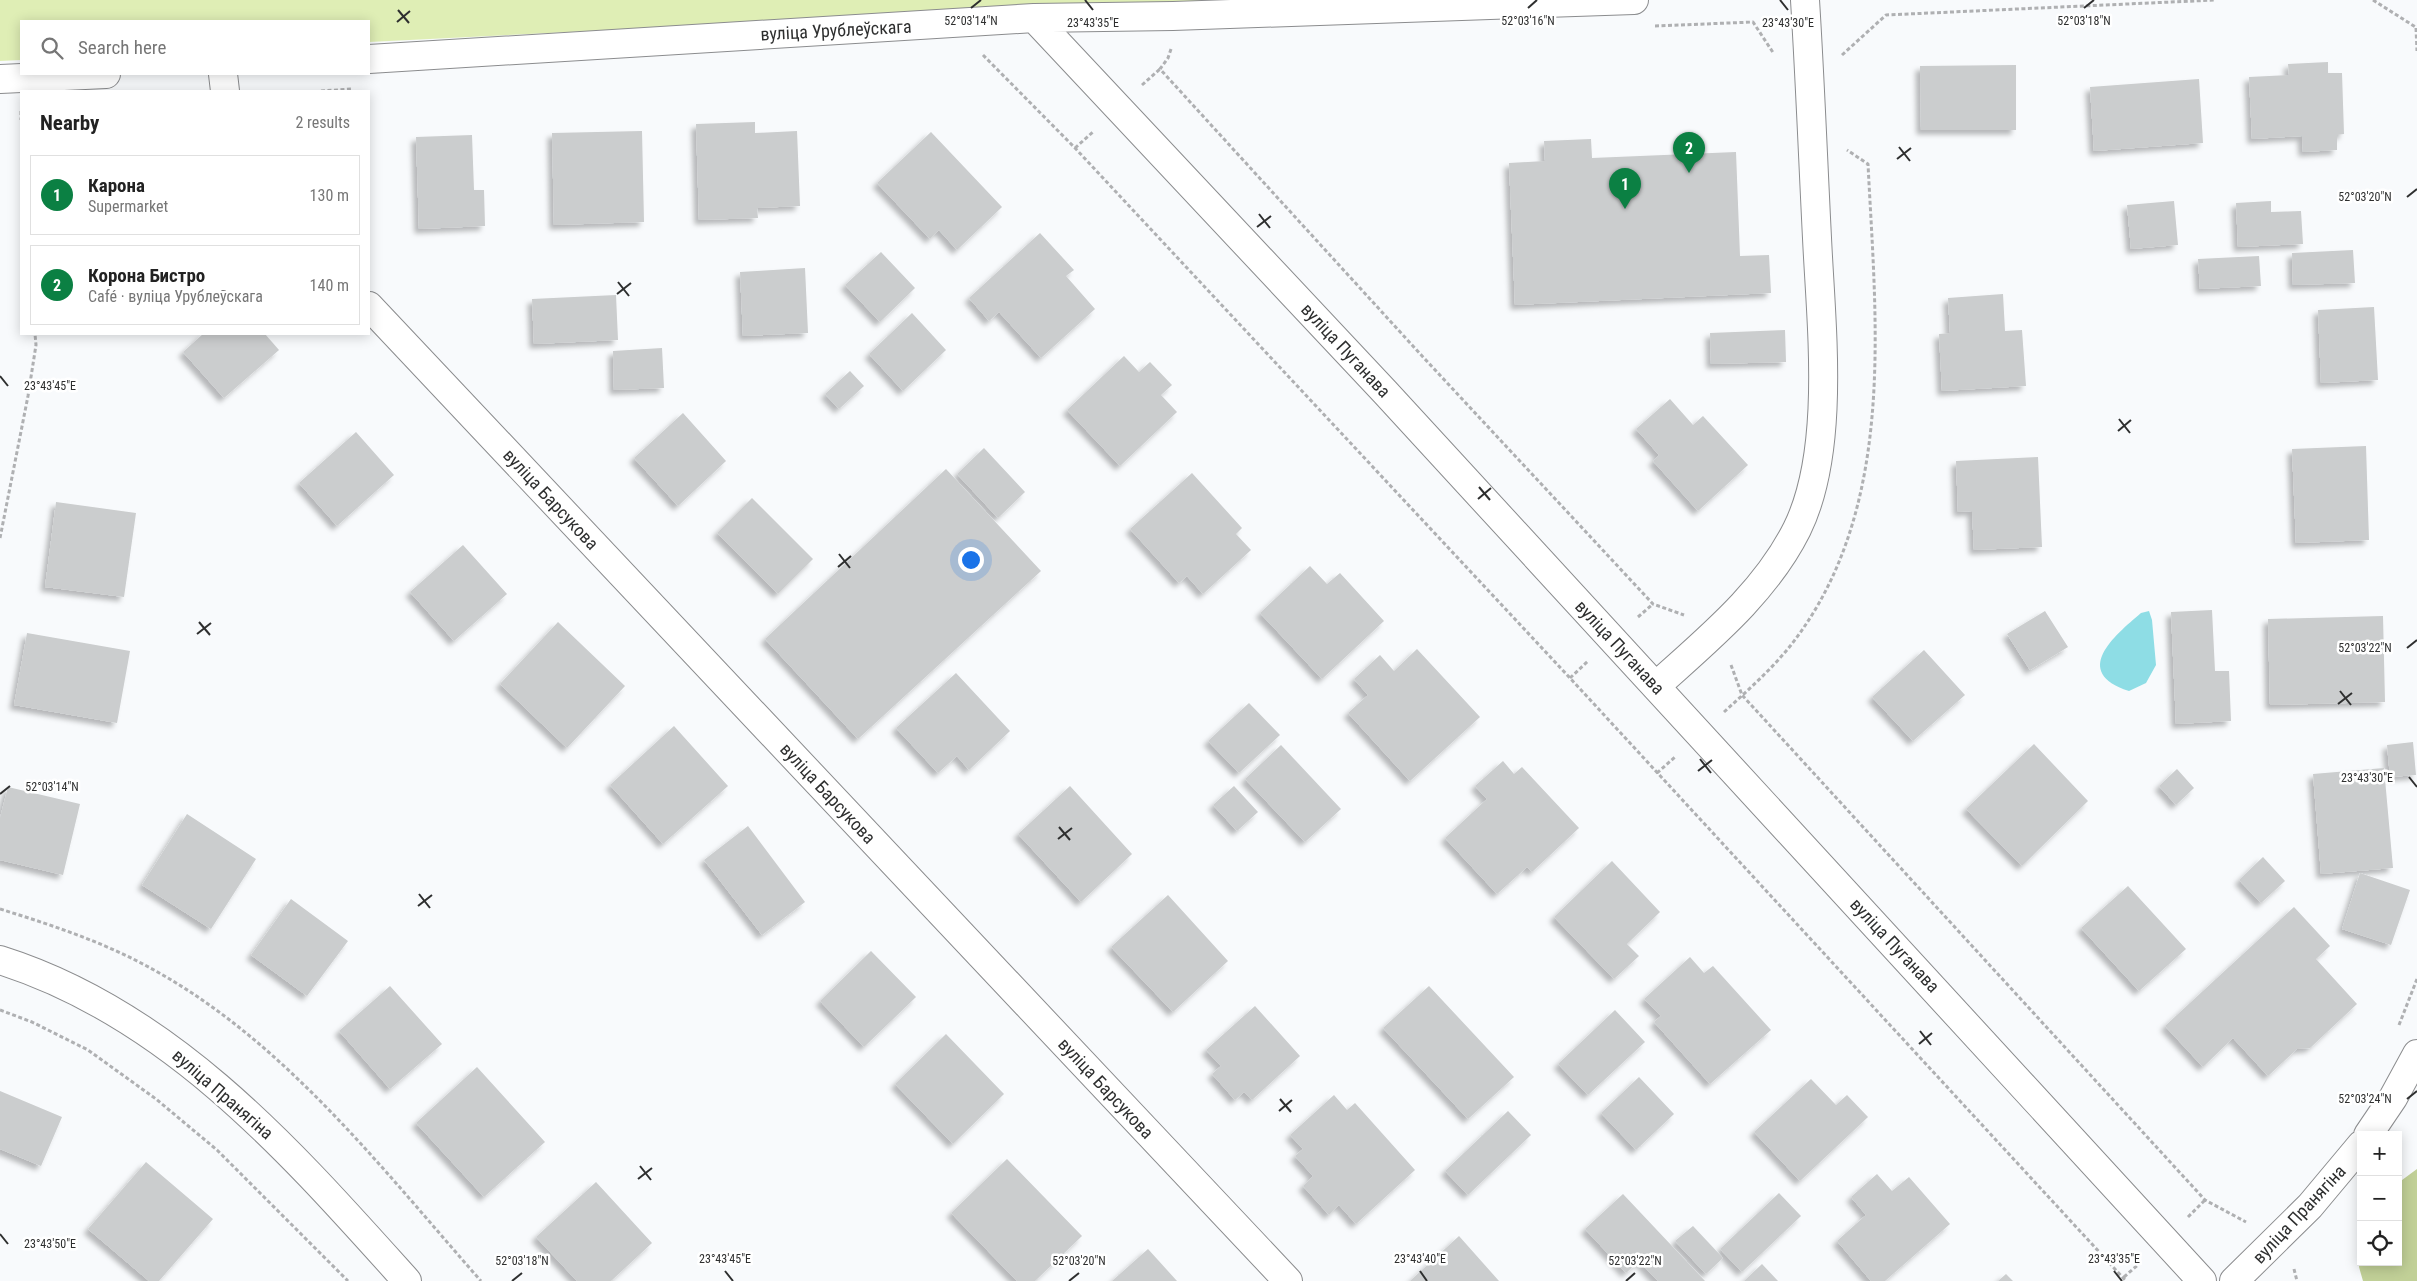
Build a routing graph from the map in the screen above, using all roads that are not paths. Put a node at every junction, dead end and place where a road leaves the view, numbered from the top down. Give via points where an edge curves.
1 (1634, 0) edge
2 (1805, 0) edge
3 (1034, 18) junction
4 (370, 59) edge
5 (85, 75) edge
6 (223, 75) edge
7 (0, 79) edge
8 (224, 90) edge
9 (370, 307) edge
10 (1656, 686) junction
11 (0, 960) edge
12 (2417, 1054) edge
13 (2371, 1131) edge
14 (2357, 1150) edge
15 (407, 1281) edge
16 (1288, 1281) edge
17 (2202, 1281) edge
18 (2234, 1281) edge

1 - 3 street, вуліца Урублеўскага
2 - 10 street via 1822,341 1819,441 1808,504 1786,551 1754,592
3 - 4 street, вуліца Урублеўскага
3 - 10 street, вуліца Пуганава
5 - 7 street
6 - 8 street
9 - 16 street, вуліца Барсукова
10 - 17 street, вуліца Пуганава
11 - 15 street, вуліца Пранягіна via 66,985 114,1010 212,1081 302,1165
12 - 13 street
14 - 18 street, вуліца Пранягіна via 2310,1206

